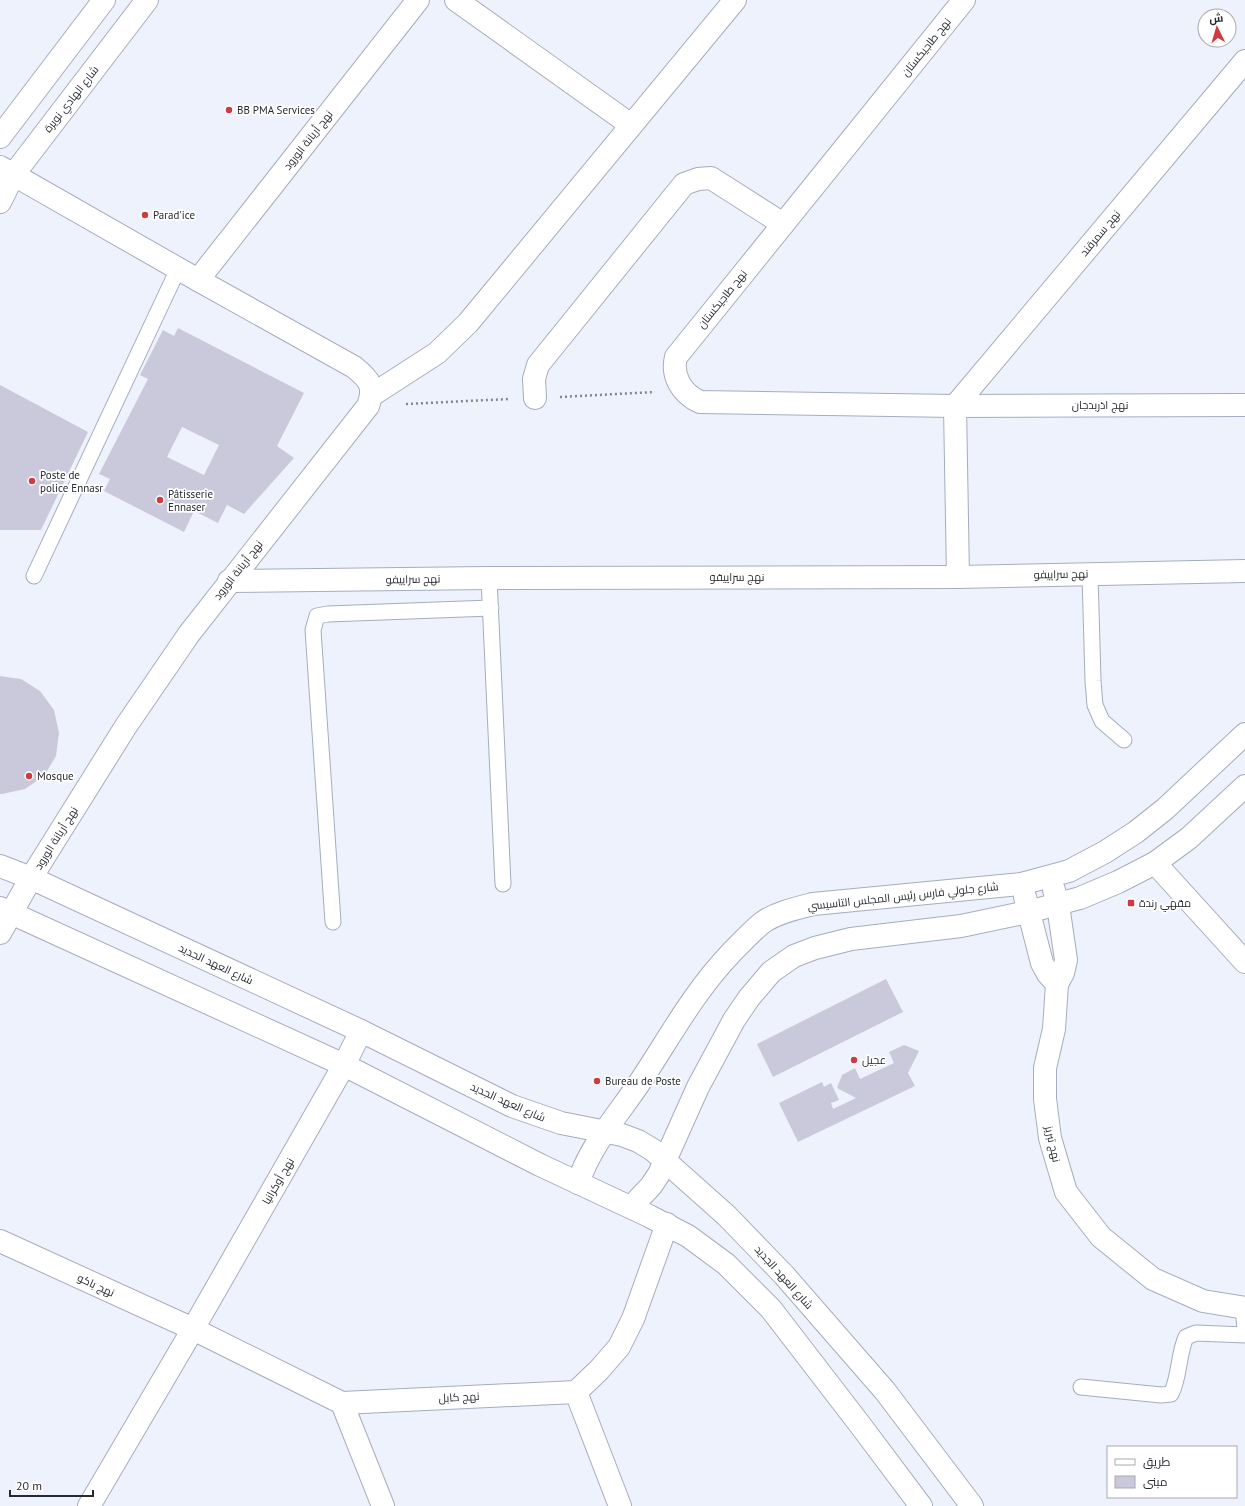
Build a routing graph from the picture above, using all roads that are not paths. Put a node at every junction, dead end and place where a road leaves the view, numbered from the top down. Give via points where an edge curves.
1 (104, 0) edge
2 (147, 0) edge
3 (418, 0) edge
4 (456, 0) edge
5 (735, 0) edge
6 (964, 0) edge
7 (1245, 61) edge
8 (631, 125) junction
9 (0, 137) edge
10 (7, 170) edge
11 (0, 202) edge
12 (783, 224) junction
13 (178, 269) junction
14 (198, 280) junction
15 (372, 395) junction
16 (535, 398) dead end
17 (1245, 405) edge
18 (955, 406) junction
19 (1245, 570) edge
20 (1090, 574) junction
21 (34, 576) dead end
22 (958, 577) junction
23 (489, 578) junction
24 (228, 581) junction
25 (491, 608) junction
26 (1245, 734) edge
27 (1124, 740) dead end
28 (1245, 786) edge
29 (1155, 862) junction
30 (0, 866) edge
31 (1051, 876) junction
32 (31, 878) junction
33 (504, 884) dead end
34 (1021, 884) junction
35 (1058, 904) junction
36 (6, 910) edge
37 (1028, 912) junction
38 (333, 922) dead end
39 (0, 933) edge
40 (1245, 962) edge
41 (1057, 984) junction
42 (361, 1031) junction
43 (344, 1065) junction
44 (605, 1131) junction
45 (666, 1160) junction
46 (578, 1183) junction
47 (631, 1207) junction
48 (667, 1224) junction
49 (0, 1241) edge
50 (1244, 1308) edge
51 (1245, 1329) edge
52 (193, 1330) junction
53 (1245, 1334) edge
54 (1081, 1387) dead end
55 (576, 1392) junction
56 (342, 1403) junction
57 (89, 1506) edge
58 (383, 1506) edge
59 (620, 1506) edge
60 (921, 1506) edge
61 (972, 1506) edge

1 - 9 street
2 - 10 street, شارع الهادي نويرة
3 - 14 street, نهج أريانة الورود
4 - 8 street
5 - 8 street
6 - 12 street, نهج طاجيكستان
7 - 18 street, نهج سمرقند
8 - 15 street via 468,323 437,353
10 - 11 street, شارع الهادي نويرة
10 - 13 street
12 - 16 street via 711,178 684,184 538,365 534,379
12 - 18 street, نهج طاجيكستان via 676,357 675,375 684,391 700,402
13 - 14 street
13 - 21 lane
14 - 15 street via 354,367 368,382
15 - 24 street, نهج أريانة الورود via 368,406
17 - 18 street, نهج اذربدجان
18 - 22 street
19 - 20 street, نهج سراييفو
20 - 22 street, نهج سراييفو
20 - 27 lane via 1096,705 1102,721
22 - 23 street, نهج سراييفو
23 - 24 street, نهج سراييفو
23 - 25 lane
24 - 32 street, نهج أريانة الورود via 126,726
25 - 33 lane
25 - 38 lane via 317,616 313,630
26 - 31 street, شارع جلولي فارس رئيس المجلس التاسيسي via 1165,809 1136,832 1068,871
28 - 29 street via 1189,838
29 - 35 street via 1118,882
29 - 40 street
30 - 32 street, شارع العهد الجديد
31 - 34 street, شارع جلولي فارس رئيس المجلس التاسيسي
31 - 35 street, نهج تبريز
32 - 36 street, نهج أريانة الورود
32 - 42 street, شارع العهد الجديد
34 - 37 street
34 - 44 street, شارع جلولي فارس رئيس المجلس التاسيسي via 813,904 789,910 763,922 722,962 694,996 640,1082
35 - 37 street
35 - 41 street, نهج تبريز via 1066,960
36 - 39 street, نهج أريانة الورود
36 - 43 street
37 - 41 street via 1042,963
37 - 45 street via 961,926 851,939 794,956 771,972 734,1020 698,1087
41 - 50 street, نهج تبريز via 1054,1029 1045,1068 1045,1099 1050,1138 1066,1192 1101,1237 1153,1279 1203,1301
42 - 43 street, نهج أوكرانيا
42 - 44 street, شارع العهد الجديد via 512,1106 561,1123
43 - 46 street
43 - 52 street, نهج أوكرانيا
44 - 45 street, شارع العهد الجديد via 638,1141
44 - 46 street, شارع جلولي فارس رئيس المجلس التاسيسي via 589,1156
45 - 47 street via 651,1186
45 - 61 street, شارع العهد الجديد via 727,1216 784,1275 885,1391
46 - 47 street
47 - 48 street
48 - 55 street via 634,1319 619,1347
48 - 60 street via 726,1264 770,1309
49 - 52 street, نهج باكو
50 - 51 lane
52 - 56 street
52 - 57 street, نهج أوكرانيا
53 - 54 lane via 1196,1333 1186,1337 1176,1384 1171,1394
55 - 56 street, نهج كابل
55 - 59 street
56 - 58 street

